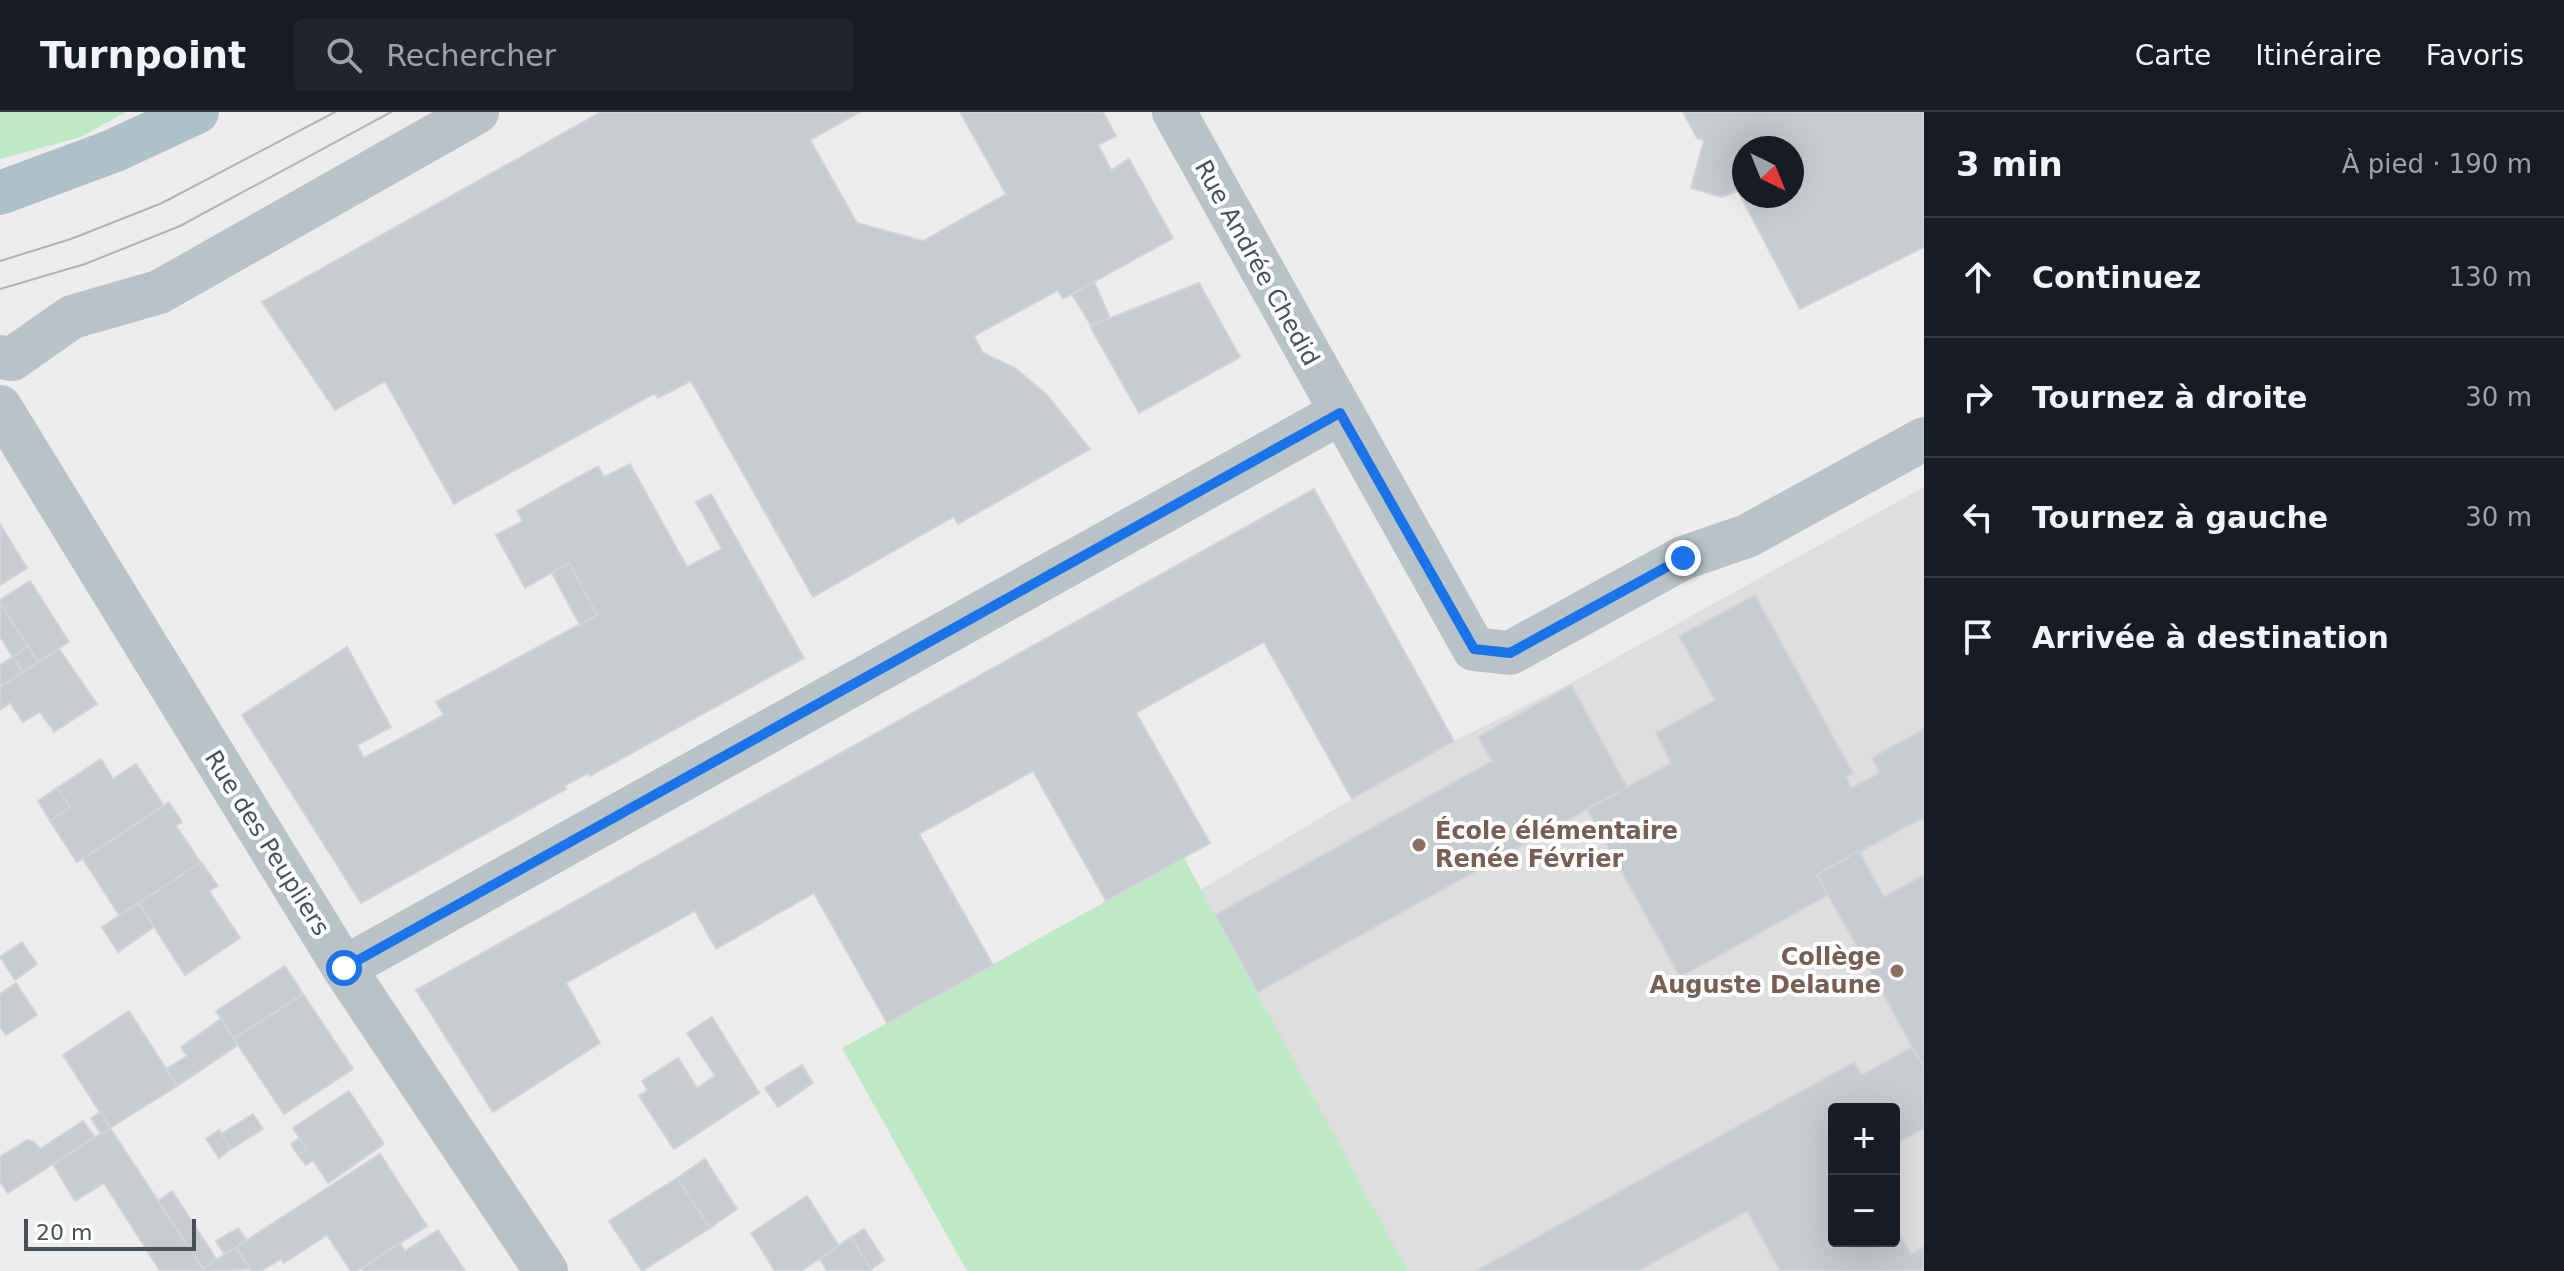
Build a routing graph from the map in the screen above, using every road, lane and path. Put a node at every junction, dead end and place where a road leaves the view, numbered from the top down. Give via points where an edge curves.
1 (197, 112) edge
2 (477, 112) edge
3 (1174, 112) edge
4 (0, 193) edge
5 (4, 368) edge
6 (0, 407) edge
7 (1340, 413) junction
8 (1924, 439) edge
9 (344, 968) junction
10 (546, 1271) edge

1 - 4 main road via 113,151
2 - 5 street via 159,292 72,317
3 - 7 street, Rue Andrée Chedid
6 - 9 street, Rue des Peupliers
7 - 8 street, Rue Andrée Chedid via 1474,649 1510,653 1683,558 1747,536
7 - 9 street
9 - 10 street, Rue des Peupliers

